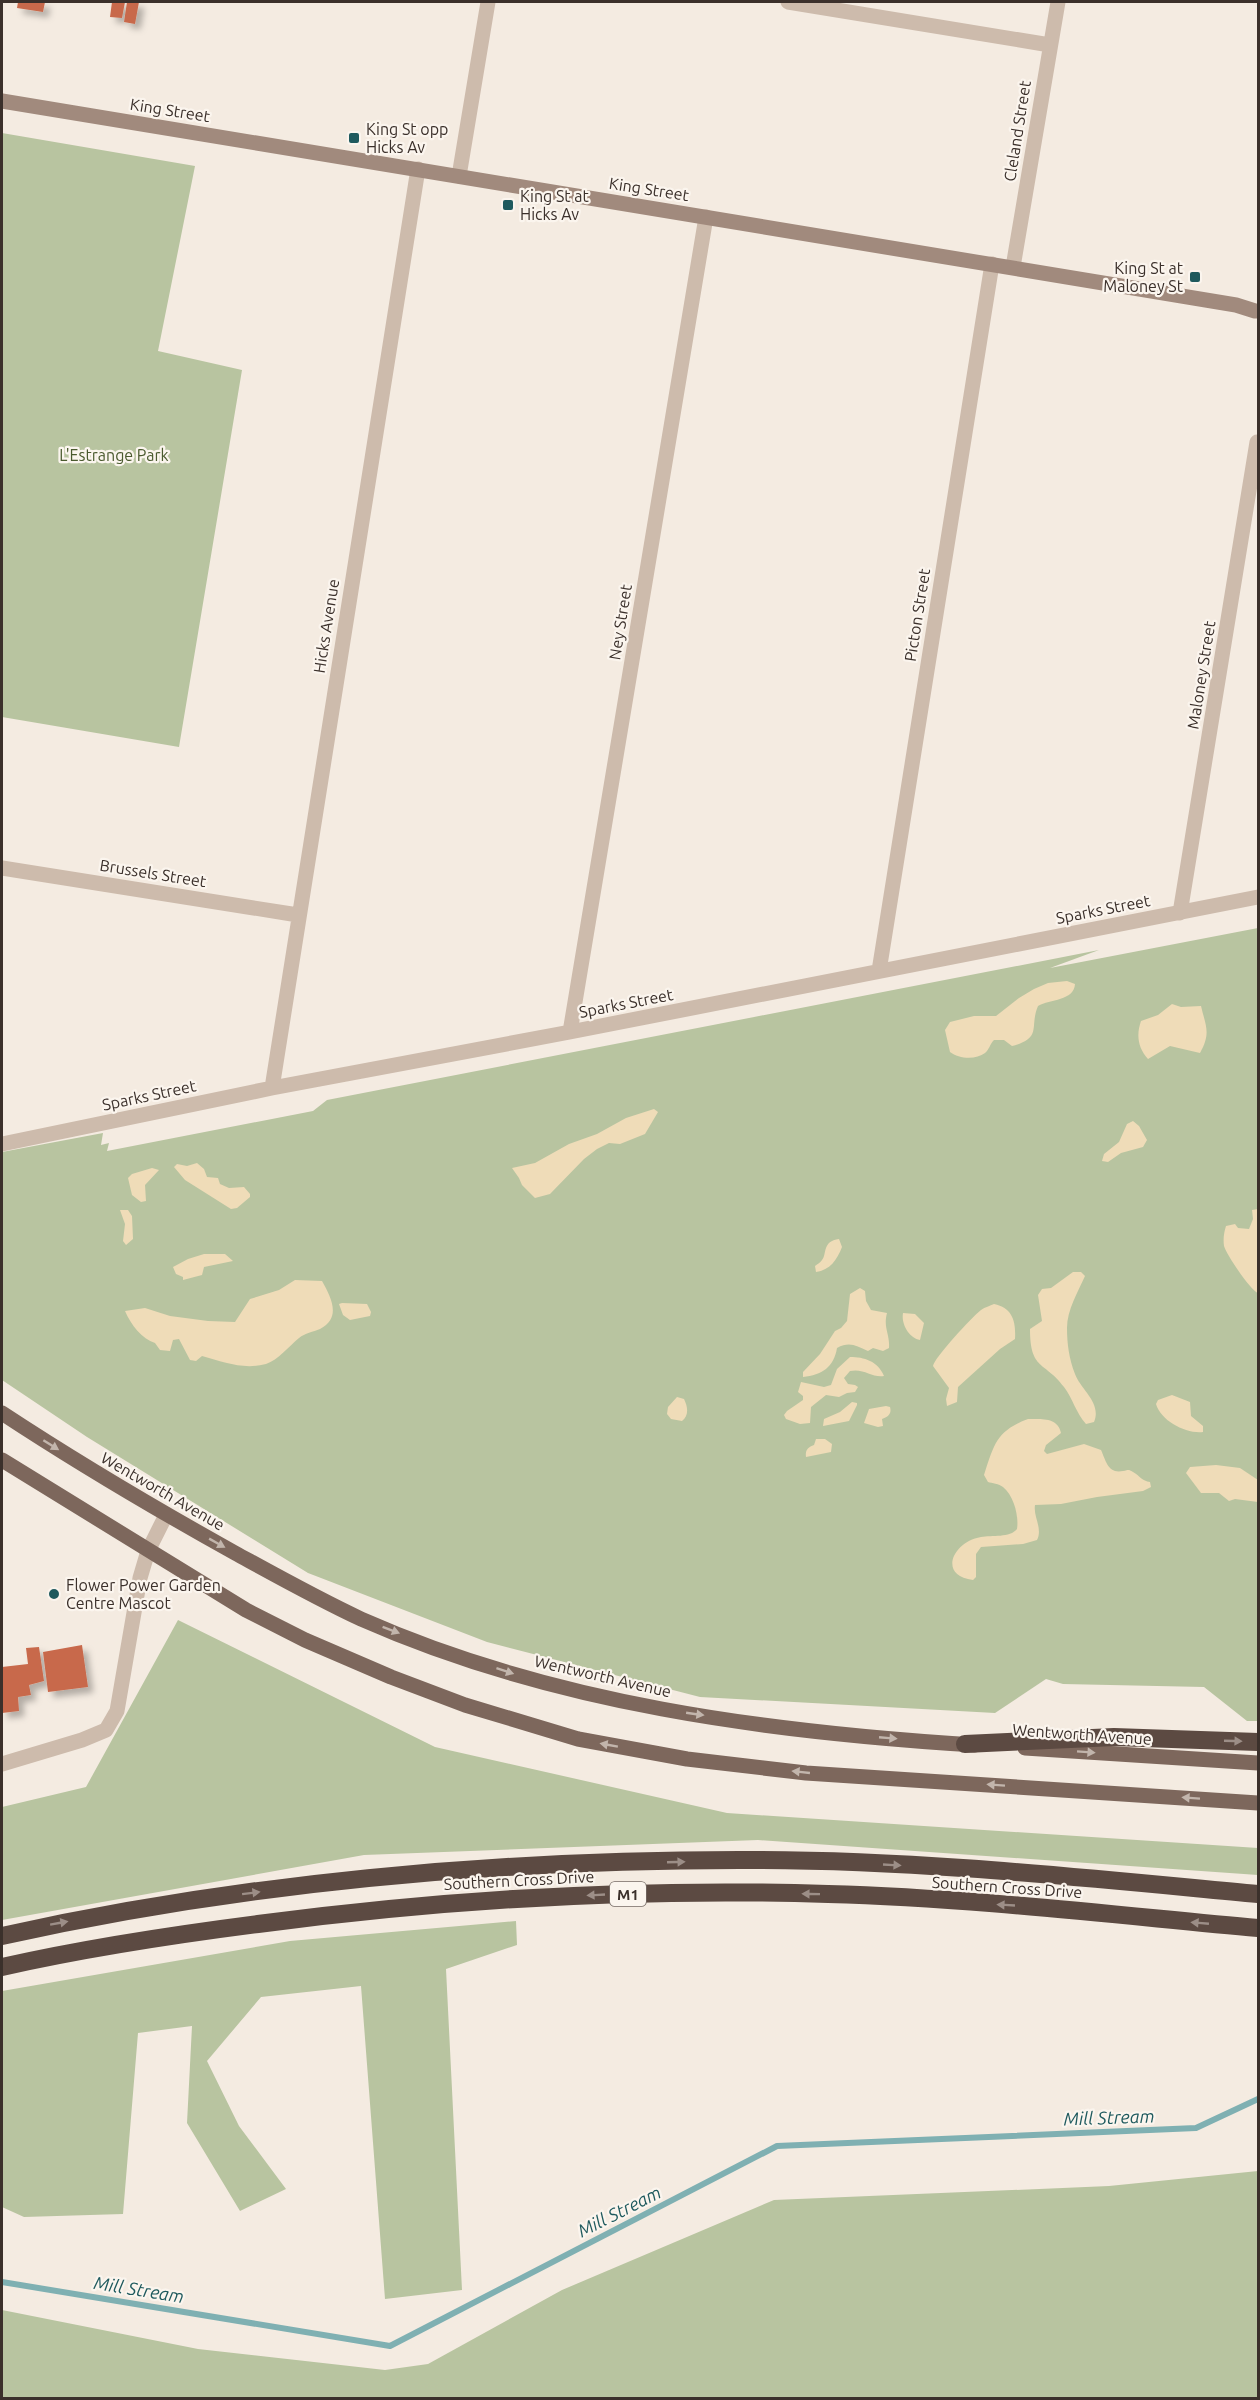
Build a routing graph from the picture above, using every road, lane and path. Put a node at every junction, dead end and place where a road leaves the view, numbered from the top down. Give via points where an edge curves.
1 (488, 2) edge
2 (788, 2) edge
3 (1058, 2) edge
4 (1050, 45) junction
5 (2, 100) edge
6 (418, 169) junction
7 (459, 176) junction
8 (706, 217) junction
9 (992, 264) junction
10 (1013, 267) junction
11 (1257, 312) edge
12 (1257, 442) edge
13 (2, 868) edge
14 (1258, 897) edge
15 (1180, 913) junction
16 (298, 915) junction
17 (879, 971) junction
18 (570, 1032) junction
19 (272, 1088) junction
20 (2, 1144) edge
21 (2, 1413) edge
22 (2, 1460) edge
23 (166, 1515) junction
24 (148, 1551) junction
25 (1258, 1742) edge
26 (965, 1744) junction
27 (1258, 1762) edge
28 (2, 1764) edge
29 (1258, 1803) edge
30 (1258, 1894) edge
31 (1258, 1929) edge
32 (2, 1936) edge
33 (2, 1967) edge

1 - 7 street
2 - 4 street
3 - 4 street, Cleland Street
4 - 10 street, Cleland Street
5 - 6 main road, King Street
6 - 7 main road, King Street
6 - 16 street, Hicks Avenue
7 - 8 main road, King Street
8 - 9 main road, King Street
8 - 18 street, Ney Street
9 - 10 main road, King Street
9 - 17 street, Picton Street
10 - 11 main road, King Street via 1236,305
12 - 15 street, Maloney Street
13 - 16 street, Brussels Street
14 - 15 street, Sparks Street
15 - 17 street, Sparks Street
16 - 19 street, Hicks Avenue
17 - 18 street, Sparks Street
18 - 19 street, Sparks Street
19 - 20 street, Sparks Street
21 -> 23 main road, Wentworth Avenue
22 - 24 main road
23 - 24 street
23 -> 26 main road, Wentworth Avenue via 362,1619 449,1653 535,1680 675,1712 801,1729
24 - 28 street via 117,1712 106,1730
29 -> 24 main road via 806,1773 687,1759 578,1739 465,1705 305,1640
26 -> 25 highway via 1114,1737
26 -> 27 main road, Wentworth Avenue
32 -> 30 highway, Southern Cross Drive / M1 via 209,1898 402,1876 557,1865 740,1860 873,1864
31 -> 33 highway, Southern Cross Drive / M1 via 1022,1906 829,1894 656,1893 474,1901 316,1916 168,1936

